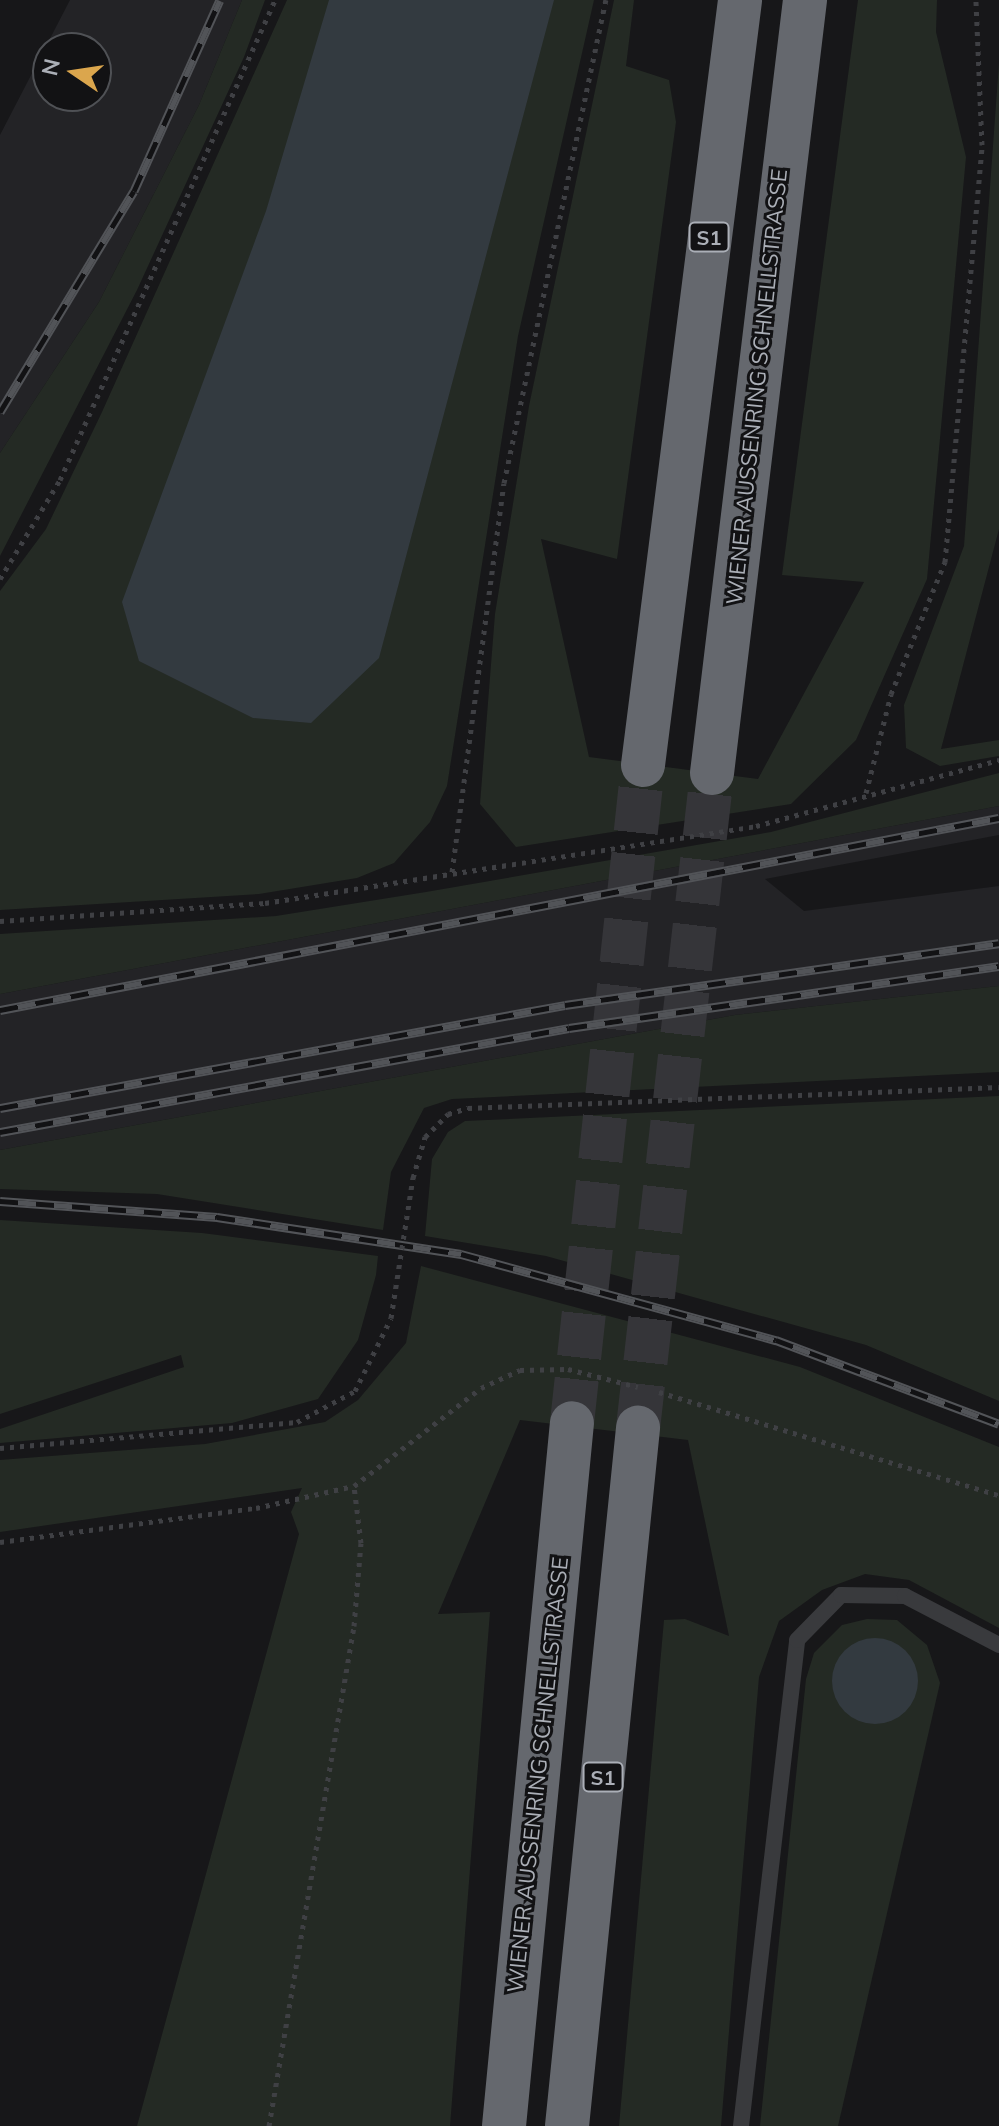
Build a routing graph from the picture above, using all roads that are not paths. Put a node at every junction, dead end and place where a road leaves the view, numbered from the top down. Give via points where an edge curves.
1 (740, 0) edge
2 (805, 0) edge
3 (643, 765) tunnel mouth
4 (712, 773) tunnel mouth
5 (572, 1423) tunnel mouth
6 (638, 1428) tunnel mouth
7 (999, 1645) edge
8 (504, 2126) edge
9 (567, 2126) edge
10 (741, 2126) edge

1 - 3 highway, S1
2 - 4 highway, WIENER AUSSENRING SCHNELLSTRASSE
5 - 8 highway, WIENER AUSSENRING SCHNELLSTRASSE
6 - 9 highway, S1
7 - 10 lane via 905,1596 841,1595 797,1640

